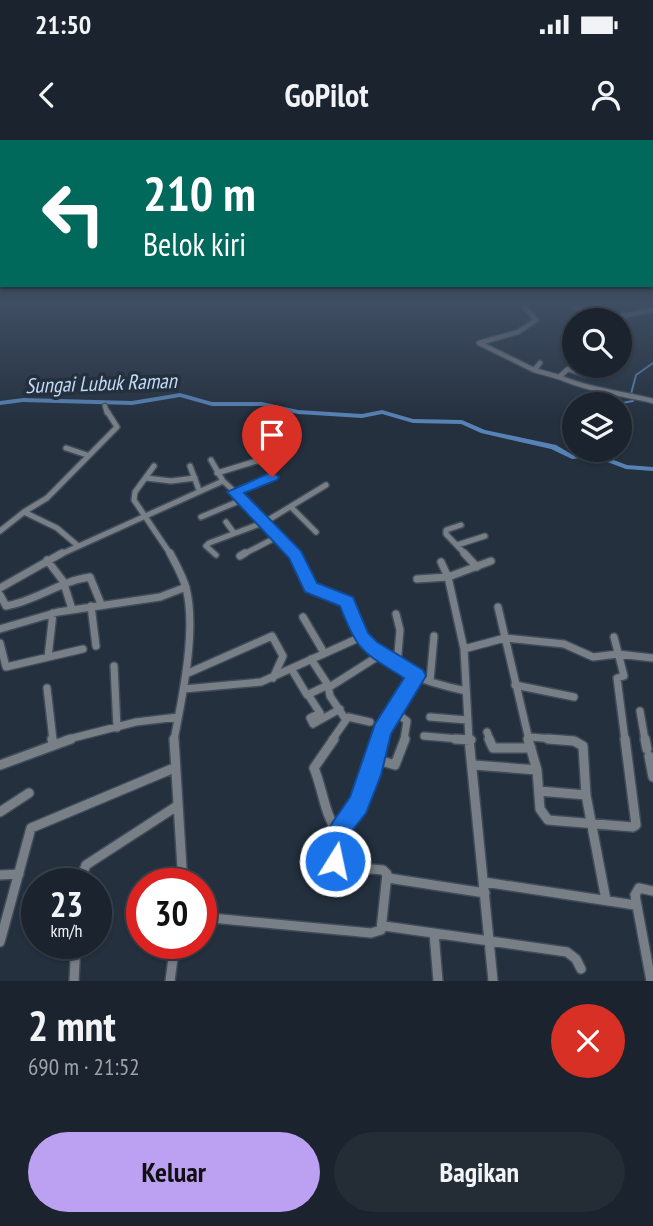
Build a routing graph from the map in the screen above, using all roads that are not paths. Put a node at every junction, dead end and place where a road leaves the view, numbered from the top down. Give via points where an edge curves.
1 (482, 342) edge
2 (540, 363) dead end
3 (534, 370) junction
4 (562, 374) edge
5 (559, 377) junction
6 (653, 401) edge
7 (105, 405) dead end
8 (66, 448) dead end
9 (87, 454) junction
10 (211, 460) dead end
11 (260, 460) dead end
12 (154, 466) dead end
13 (190, 466) dead end
14 (217, 473) junction
15 (272, 477) dead end
16 (146, 478) junction
17 (195, 478) junction
18 (223, 481) junction
19 (326, 485) dead end
20 (199, 489) junction
21 (234, 492) junction
22 (244, 499) junction
23 (292, 508) junction
24 (24, 512) junction
25 (146, 516) junction
26 (201, 517) dead end
27 (226, 522) dead end
28 (265, 522) junction
29 (461, 525) dead end
30 (0, 531) edge
31 (316, 532) dead end
32 (234, 533) junction
33 (485, 536) dead end
34 (277, 537) junction
35 (77, 545) junction
36 (457, 545) junction
37 (216, 555) dead end
38 (240, 556) dead end
39 (47, 560) junction
40 (491, 561) dead end
41 (441, 562) dead end
42 (477, 567) junction
43 (448, 577) junction
44 (417, 579) dead end
45 (63, 581) junction
46 (186, 587) junction
47 (0, 588) edge
48 (0, 595) edge
49 (101, 604) junction
50 (91, 606) junction
51 (498, 607) dead end
52 (72, 609) junction
53 (53, 613) junction
54 (396, 614) dead end
55 (303, 617) dead end
56 (0, 629) edge
57 (434, 636) dead end
58 (361, 637) junction
59 (505, 638) junction
60 (614, 638) dead end
61 (0, 643) edge
62 (96, 646) dead end
63 (83, 649) dead end
64 (464, 649) junction
65 (323, 651) junction
66 (618, 654) junction
67 (380, 655) junction
68 (48, 657) junction
69 (653, 658) edge
70 (311, 659) junction
71 (397, 665) junction
72 (114, 666) dead end
73 (292, 670) junction
74 (186, 674) junction
75 (416, 676) junction
76 (273, 678) junction
77 (430, 681) junction
78 (515, 685) junction
79 (328, 687) junction
80 (47, 688) dead end
81 (184, 689) junction
82 (466, 691) junction
83 (309, 696) junction
84 (573, 696) dead end
85 (340, 709) junction
86 (640, 711) dead end
87 (395, 712) junction
88 (178, 717) junction
89 (430, 717) dead end
90 (345, 720) junction
91 (467, 720) junction
92 (370, 722) dead end
93 (117, 728) junction
94 (487, 732) dead end
95 (424, 736) dead end
96 (530, 737) junction
97 (471, 740) junction
98 (53, 745) junction
99 (531, 748) junction
100 (375, 759) junction
101 (0, 765) edge
102 (474, 765) junction
103 (174, 768) junction
104 (537, 770) junction
105 (653, 777) edge
106 (539, 791) junction
107 (29, 793) dead end
108 (586, 795) junction
109 (177, 806) junction
110 (0, 812) edge
111 (592, 825) junction
112 (337, 832) junction
113 (85, 868) edge
114 (182, 868) edge
115 (19, 874) junction
116 (0, 875) edge
117 (388, 877) junction
118 (484, 882) junction
119 (653, 891) edge
120 (485, 893) junction
121 (606, 900) junction
122 (635, 905) junction
123 (217, 919) edge
124 (384, 926) junction
125 (434, 933) junction
126 (489, 941) junction
127 (0, 942) edge
128 (75, 959) edge
129 (173, 959) edge
130 (581, 969) dead end
131 (74, 981) edge
132 (170, 981) edge
133 (438, 981) edge
134 (493, 981) edge
135 (651, 981) edge

1 - 3 street
2 - 3 street
3 - 5 street
4 - 5 street
5 - 6 street via 589,390 599,388
7 - 9 street via 117,427
8 - 9 street
9 - 24 street via 51,495
10 - 14 street
11 - 14 street
12 - 16 street
13 - 17 street
14 - 18 street
15 - 21 street
16 - 17 street
16 - 25 street via 134,498
17 - 20 street
18 - 20 street
18 - 21 street
19 - 23 street
20 - 25 street
21 - 22 street
22 - 26 street
22 - 28 street
23 - 28 street
23 - 31 street
24 - 30 street
24 - 35 street via 57,528
25 - 35 street
25 - 46 street
27 - 32 street
28 - 32 street
28 - 34 street
29 - 36 street via 445,531
32 - 37 street via 207,545
33 - 36 street
34 - 38 street
34 - 58 street via 295,555 311,587 347,602
35 - 39 street
36 - 42 street
39 - 45 street
39 - 47 street
40 - 42 street
41 - 43 street
42 - 43 street
43 - 44 street
43 - 64 street
45 - 48 street via 35,600 22,603 6,606
45 - 49 street via 91,578
45 - 52 street
46 - 49 street via 160,597
46 - 74 street
49 - 50 street
50 - 52 street
50 - 62 street
51 - 59 street
52 - 53 street
53 - 56 street
53 - 68 street
54 - 71 street via 400,630
55 - 65 street
57 - 77 street
58 - 65 street
58 - 67 street
59 - 64 street
59 - 66 street via 564,644 593,657
59 - 78 street
60 - 66 street
61 - 68 street via 6,667
63 - 68 street
64 - 82 street
65 - 70 street
66 - 69 street
66 - 111 street via 624,676 617,678 636,825
67 - 71 street
67 - 79 street
70 - 73 street
70 - 79 street
71 - 75 street
72 - 93 street
73 - 76 street
73 - 83 street
74 - 76 street via 274,636 283,656
74 - 81 street
75 - 77 street
75 - 87 street
76 - 81 street via 238,687
77 - 82 street
78 - 84 street
78 - 96 street
79 - 83 street
79 - 85 street
80 - 98 street
81 - 88 street
82 - 91 street
83 - 85 street via 320,713 310,718 313,724
85 - 90 street
86 - 105 street
87 - 100 street via 382,731
87 - 100 street via 408,727 395,765
88 - 93 street
88 - 103 street
89 - 91 street
90 - 92 street
90 - 112 street via 314,768 325,795 326,815
91 - 97 street
93 - 98 street
94 - 99 street via 493,748
95 - 97 street
96 - 99 street
96 - 108 street via 582,744
97 - 102 street
98 - 101 street
99 - 104 street
100 - 112 street via 358,805
102 - 104 street
102 - 118 street
103 - 109 street
103 - 115 street via 31,828
104 - 106 street
106 - 108 street
106 - 111 street via 545,819
107 - 110 street
108 - 111 street
109 - 113 street
109 - 114 street
111 - 121 street
112 - 117 street via 338,866 383,870
115 - 116 street
115 - 127 street
117 - 120 street
117 - 124 street
118 - 120 street
118 - 121 street
119 - 122 street via 636,890
120 - 126 street
121 - 122 street
122 - 135 street
123 - 124 street via 371,933
124 - 125 street
125 - 126 street
125 - 133 street
126 - 130 street via 567,952
126 - 134 street
128 - 131 street
129 - 132 street

